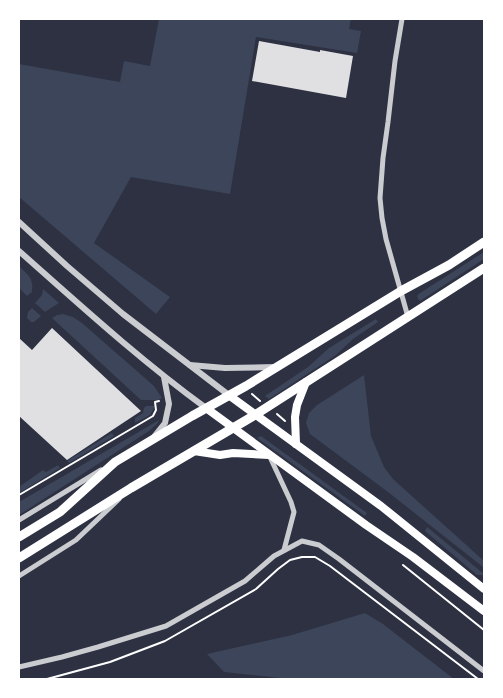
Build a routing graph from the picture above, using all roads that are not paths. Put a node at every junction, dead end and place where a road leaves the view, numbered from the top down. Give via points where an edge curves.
1 (402, 19) edge
2 (19, 222) edge
3 (484, 242) edge
4 (19, 250) edge
5 (484, 268) edge
6 (401, 291) junction
7 (408, 317) junction
8 (189, 365) junction
9 (279, 366) junction
10 (164, 376) junction
11 (306, 382) junction
12 (230, 396) junction
13 (206, 408) junction
14 (255, 415) junction
15 (233, 428) junction
16 (150, 442) junction
17 (296, 444) junction
18 (194, 451) junction
19 (269, 455) junction
20 (115, 462) junction
21 (131, 488) junction
22 (19, 520) edge
23 (19, 537) edge
24 (284, 550) junction
25 (19, 558) edge
26 (19, 576) edge
27 (484, 588) edge
28 (484, 611) edge
29 (19, 667) edge
30 (484, 672) edge

1 - 6 street via 382,158 380,198 386,239
2 - 8 street via 123,314
3 - 6 main road
4 - 10 street
5 - 7 main road
6 - 7 street
6 - 9 main road
7 - 11 main road
8 - 9 street via 225,368
8 - 12 street
9 - 12 main road
10 - 13 street
10 - 16 street via 169,404 164,423
11 - 14 main road
11 - 17 main road via 295,417
12 - 13 main road
12 - 14 main road
13 - 15 main road
13 - 16 main road
14 - 15 main road
14 - 17 main road
15 - 18 main road
15 - 19 main road
16 - 20 main road
17 - 27 main road
18 - 19 main road via 220,455
18 - 21 main road
19 - 24 street via 294,512
19 - 28 main road
20 - 22 street
20 - 23 main road via 60,512
21 - 25 main road
21 - 26 street via 76,540
24 - 29 street via 245,581 166,626
24 - 30 street via 302,541 319,545

